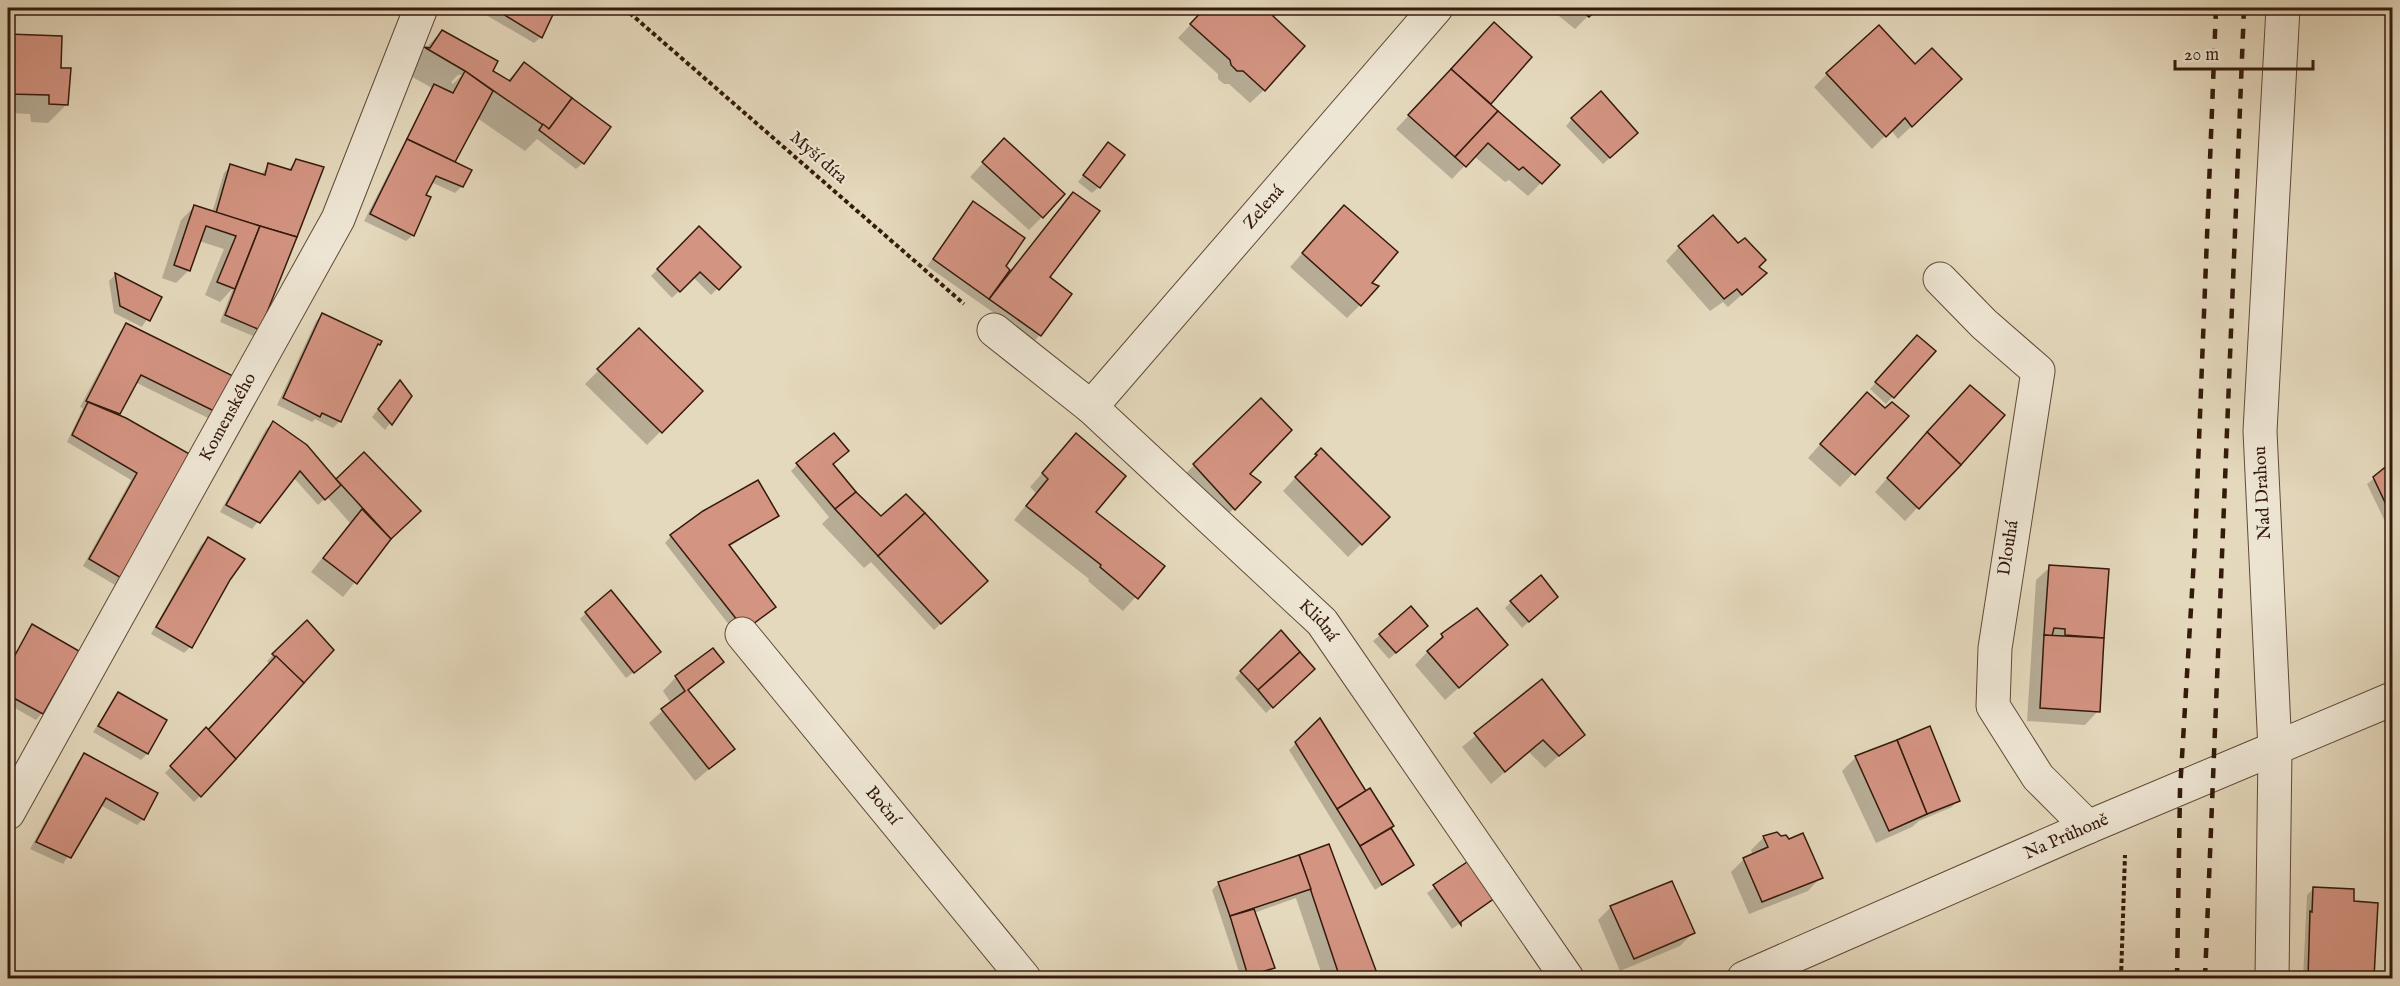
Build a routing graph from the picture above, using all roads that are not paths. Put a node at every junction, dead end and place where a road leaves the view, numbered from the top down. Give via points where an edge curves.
1 (421, 8) edge
2 (1436, 8) edge
3 (2283, 8) edge
4 (1940, 279) dead end
5 (994, 330) road end
6 (1091, 407) junction
7 (742, 634) dead end
8 (2392, 699) edge
9 (2275, 750) junction
10 (8, 813) edge
11 (2088, 827) junction
12 (1024, 978) edge
13 (1567, 978) edge
14 (1744, 978) edge
15 (2272, 978) edge

1 - 10 street, Komenského via 338,219
2 - 6 street, Zelená
3 - 9 street, Nad Drahou via 2260,431
4 - 11 street, Dlouhá via 2038,371 1995,648 1993,706 2038,777
5 - 6 street, Klidná
6 - 13 street, Klidná via 1322,622
7 - 12 street, Boční
8 - 9 street, Na Průhoně
9 - 11 street, Na Průhoně
9 - 15 street, Nad Drahou
11 - 14 street, Na Průhoně

